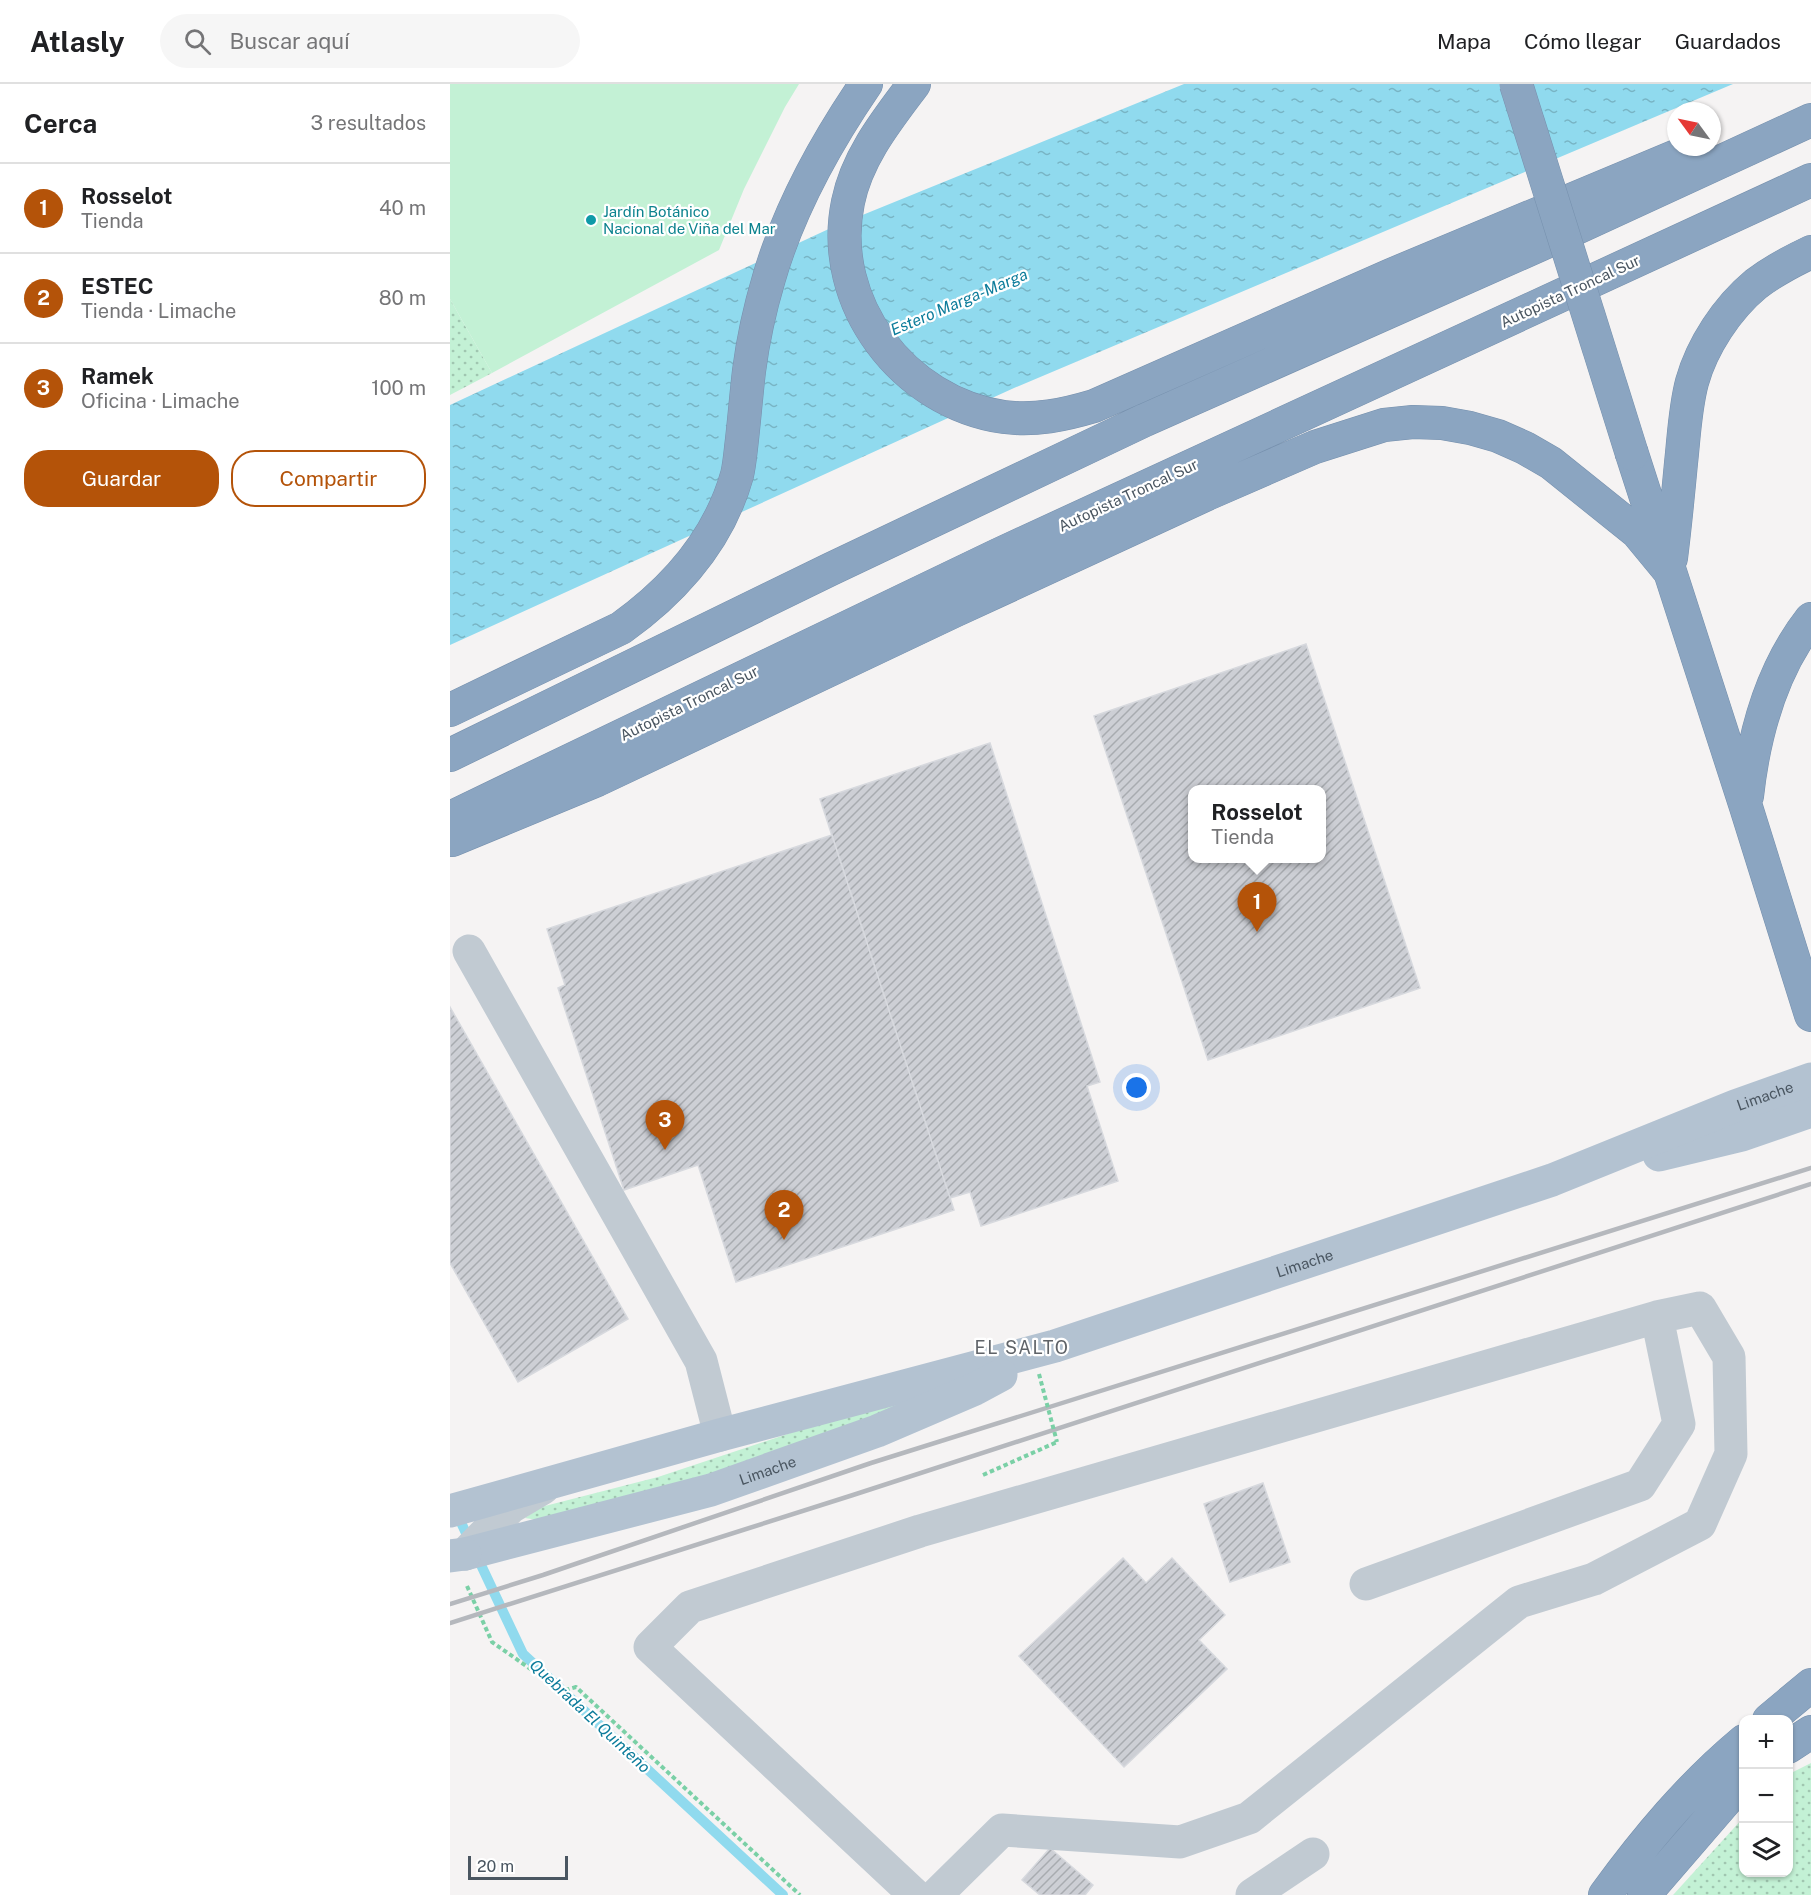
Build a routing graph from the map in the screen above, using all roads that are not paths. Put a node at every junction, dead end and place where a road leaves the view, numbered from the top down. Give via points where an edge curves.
1 (866, 84) edge
2 (1516, 84) edge
3 (907, 93) edge
4 (1811, 106) edge
5 (1811, 120) edge
6 (1721, 138) edge
7 (1676, 156) edge
8 (1811, 180) edge
9 (1811, 252) edge
10 (1670, 572) junction
11 (1811, 619) edge
12 (450, 710) edge
13 (450, 755) edge
14 (1746, 807) junction
15 (450, 818) edge
16 (450, 840) edge
17 (469, 951) dead end
18 (1811, 1015) edge
19 (1811, 1078) edge
20 (1811, 1111) edge
21 (1552, 1180) junction
22 (1657, 1317) junction
23 (1055, 1346) junction
24 (720, 1435) junction
25 (518, 1497) junction
26 (450, 1510) edge
27 (460, 1563) edge
28 (1366, 1584) dead end
29 (1811, 1685) edge
30 (1774, 1715) edge
31 (1811, 1732) edge
32 (1793, 1744) edge
33 (1739, 1745) edge
34 (1739, 1787) edge
35 (1312, 1854) dead end
36 (915, 1895) edge
37 (936, 1895) edge
38 (1252, 1895) edge
39 (1605, 1895) edge
40 (1644, 1895) edge

1 - 12 highway via 824,152 784,235 769,278 749,369 738,474 710,536 691,564 647,610 621,627
2 - 10 highway, bridge
3 - 7 highway via 868,149 848,202 846,260 853,288 863,315 897,364 946,399 1004,417 1065,415 1094,406 1391,275
4 - 6 highway
5 - 13 highway via 1145,420
8 - 15 highway, Autopista Troncal Sur via 998,555
9 - 10 highway via 1755,285 1715,332 1702,356 1686,407
10 - 14 highway
10 - 16 highway via 1637,532 1551,463 1525,448 1498,436 1451,425 1384,425 1315,447 1207,494 597,780
11 - 14 highway via 1786,657 1771,690 1750,764
14 - 18 highway
17 - 24 street via 701,1361
19 - 21 main road, Limache
20 - 21 main road, Limache via 1742,1135
21 - 23 main road, Limache
22 - 28 street via 1679,1424 1640,1485
22 - 36 street via 932,1527 690,1607 650,1647
22 - 37 street via 1700,1308 1729,1357 1731,1454 1700,1524 1594,1579 1520,1602 1249,1818 1180,1842 1002,1830
23 - 24 main road, Limache
23 - 27 main road, Limache via 975,1389 877,1431 711,1490 529,1537
24 - 25 main road, Limache via 555,1480
25 - 26 main road, Limache
25 - 27 street, Limache
29 - 30 highway
31 - 32 highway
33 - 39 highway via 1674,1808
34 - 40 highway
35 - 38 street

